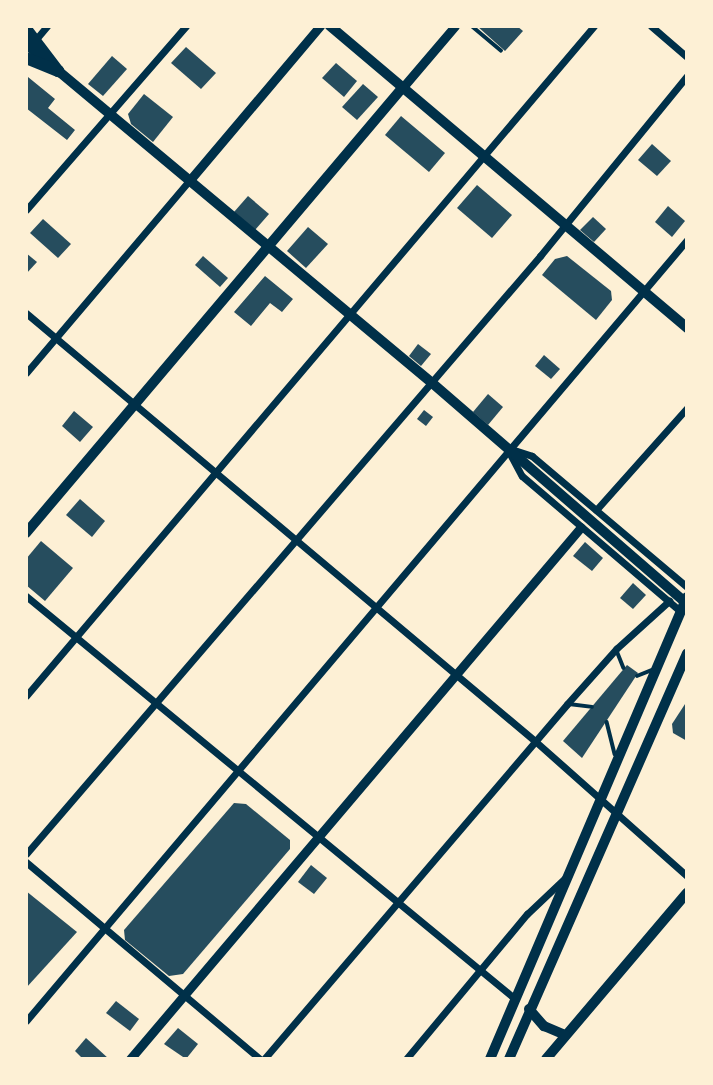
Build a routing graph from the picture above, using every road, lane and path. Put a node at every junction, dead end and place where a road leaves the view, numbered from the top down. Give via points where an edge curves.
1 (47, 26) edge
2 (186, 26) edge
3 (320, 26) edge
4 (330, 26) edge
5 (456, 26) edge
6 (472, 26) edge
7 (594, 26) edge
8 (651, 26) edge
9 (26, 29) edge
10 (32, 41) edge
11 (501, 50) dead end
12 (687, 57) edge
13 (26, 58) edge
14 (58, 71) junction
15 (687, 76) edge
16 (403, 87) junction
17 (110, 114) junction
18 (485, 155) junction
19 (189, 181) junction
20 (26, 210) edge
21 (565, 225) junction
22 (687, 240) edge
23 (268, 247) junction
24 (643, 292) junction
25 (26, 313) edge
26 (349, 316) junction
27 (687, 328) edge
28 (56, 338) junction
29 (26, 373) edge
30 (431, 382) junction
31 (134, 405) junction
32 (687, 408) edge
33 (507, 448) junction
34 (216, 473) junction
35 (596, 510) junction
36 (581, 527) junction
37 (26, 533) edge
38 (296, 540) junction
39 (687, 587) edge
40 (26, 596) edge
41 (687, 597) edge
42 (668, 601) junction
43 (376, 606) junction
44 (684, 608) edge
45 (76, 637) junction
46 (616, 649) junction
47 (687, 653) edge
48 (624, 668) dead end
49 (657, 668) junction
50 (453, 674) junction
51 (637, 676) dead end
52 (26, 696) edge
53 (155, 702) junction
54 (567, 704) junction
55 (592, 707) dead end
56 (607, 722) dead end
57 (535, 741) junction
58 (617, 761) junction
59 (238, 770) junction
60 (601, 798) junction
61 (618, 813) junction
62 (319, 837) junction
63 (26, 855) edge
64 (26, 862) edge
65 (568, 875) junction
66 (687, 876) edge
67 (687, 893) edge
68 (396, 901) junction
69 (104, 928) junction
70 (480, 970) junction
71 (184, 995) junction
72 (514, 998) junction
73 (529, 1009) junction
74 (26, 1021) edge
75 (565, 1035) junction
76 (130, 1059) edge
77 (262, 1059) edge
78 (406, 1059) edge
79 (490, 1059) edge
80 (509, 1059) edge
81 (546, 1059) edge

1 - 10 street
2 - 17 street
3 - 19 street
4 - 16 main road
5 - 16 street
6 - 11 lane
7 - 18 street
8 - 12 street
9 - 10 highway
10 - 14 highway
13 - 14 highway
14 - 17 main road
15 - 21 street
16 - 18 main road
16 - 23 main road
17 - 19 main road
17 - 20 street
18 - 21 main road
18 - 26 street
19 - 23 main road
19 - 28 street
21 - 24 main road
21 - 30 street
22 - 24 street
23 - 26 main road
23 - 31 main road
24 - 27 main road
24 - 33 street
25 - 28 street
26 - 30 main road
26 - 34 street
28 - 29 street
28 - 31 street
30 - 33 main road
30 - 38 street
31 - 34 street
31 - 37 main road
32 - 35 street
33 - 35 street via 533,456
33 - 36 street via 522,476
33 - 43 street
33 - 44 main road
34 - 38 street
34 - 45 street
35 - 39 street
36 - 42 street
36 - 50 street
38 - 43 street
38 - 53 street
40 - 45 street
41 - 44 main road
42 - 44 street
42 - 46 street
43 - 50 street
43 - 59 street
44 - 49 main road
45 - 52 street
45 - 53 street
46 - 48 lane
46 - 54 street
47 - 61 main road
49 - 51 lane
49 - 58 main road
50 - 57 street
50 - 62 street
53 - 59 street
53 - 63 street
54 - 55 lane
54 - 57 street
56 - 58 lane
57 - 60 street
57 - 68 street
58 - 60 main road
59 - 62 street
59 - 69 street
60 - 61 street
60 - 65 main road
61 - 66 street
61 - 73 main road
62 - 68 street
62 - 71 street
64 - 69 street
65 - 70 street
65 - 72 main road
67 - 75 main road
68 - 70 street
68 - 77 street
69 - 71 street
69 - 74 street
70 - 72 street
70 - 78 street
71 - 76 street
71 - 77 street
72 - 79 main road
73 - 75 main road via 544,1026
73 - 80 main road
75 - 81 main road

